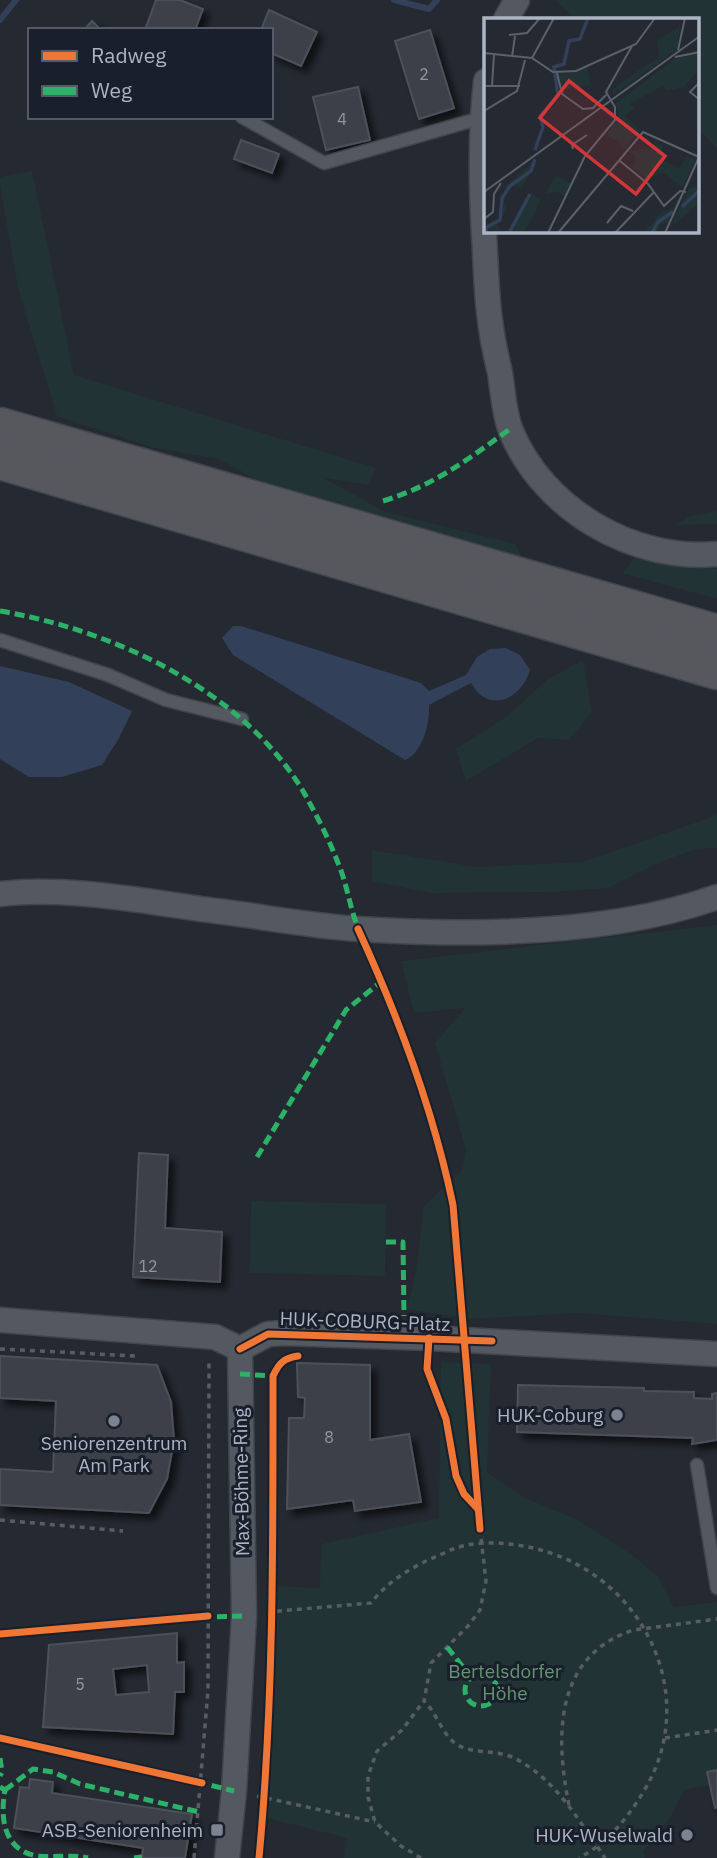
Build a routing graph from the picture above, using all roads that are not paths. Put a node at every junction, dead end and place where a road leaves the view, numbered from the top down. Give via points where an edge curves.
1 (517, 0) edge
2 (507, 18) edge
3 (484, 96) edge
4 (481, 118) junction
5 (246, 119) edge
6 (484, 230) edge
7 (484, 233) edge
8 (0, 426) edge
9 (0, 460) edge
10 (717, 554) edge
11 (717, 634) edge
12 (0, 640) edge
13 (717, 670) edge
14 (242, 719) dead end
15 (0, 894) edge
16 (717, 897) edge
17 (0, 1320) edge
18 (240, 1349) junction
19 (717, 1354) edge
20 (697, 1465) dead end
21 (717, 1588) edge
22 (227, 1858) edge

1 - 2 street
3 - 4 street
4 - 5 lane via 324,163
4 - 6 street
7 - 10 street via 489,319 510,429 535,474 564,503 621,539 653,549
8 - 11 highway
9 - 13 highway
12 - 14 lane via 108,675 166,700
15 - 16 street via 100,896 358,929 469,931 579,927 681,910
17 - 18 street via 215,1337
18 - 19 street, HUK-COBURG-Platz via 268,1334
18 - 22 street, Max-Böhme-Ring via 244,1616
20 - 21 lane

